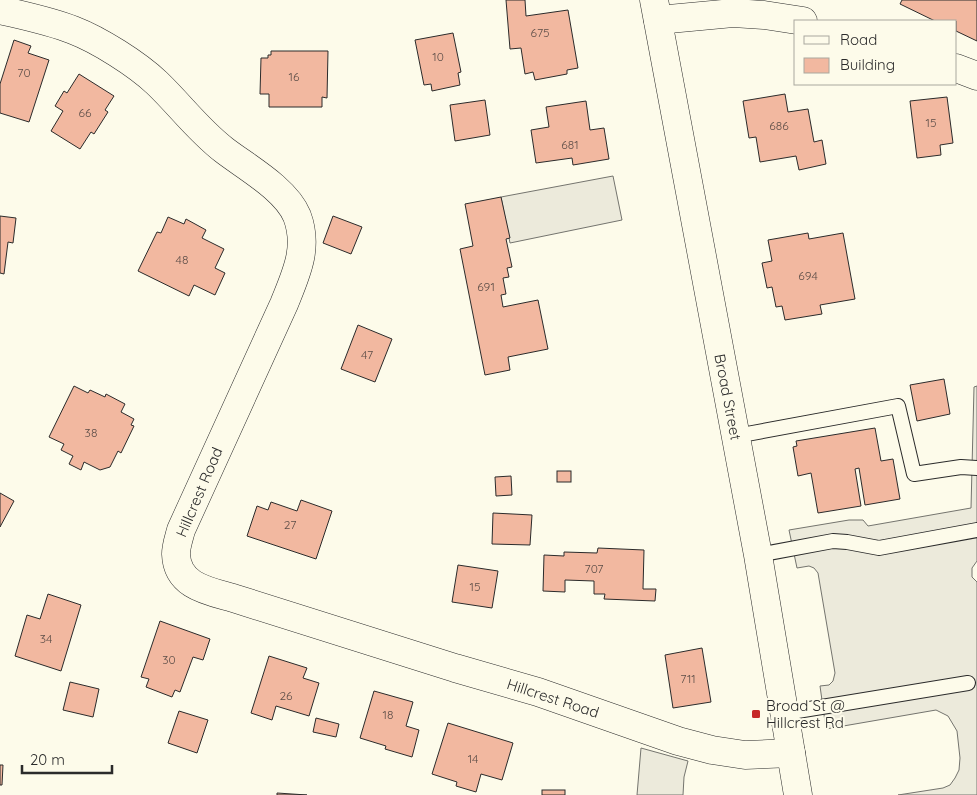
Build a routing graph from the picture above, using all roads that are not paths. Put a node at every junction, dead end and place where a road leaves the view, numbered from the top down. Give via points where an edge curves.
1 (0, 10) edge
2 (656, 10) edge
3 (796, 20) edge
4 (957, 68) edge
5 (977, 76) edge
6 (736, 436) junction
7 (977, 468) edge
8 (977, 530) edge
9 (758, 555) junction
10 (968, 683) dead end
11 (785, 713) junction
12 (791, 753) junction
13 (798, 795) edge

1 - 12 street, Hillcrest Road via 74,30 131,63 156,82 217,144 272,185 296,213 302,247 298,268 181,530 176,555 184,578 201,589 538,692 678,741 746,755
2 - 3 street via 764,15
2 - 6 street, Broad Street
4 - 5 street
6 - 7 lane via 898,406 914,474 961,467
6 - 9 street, Broad Street
8 - 9 lane via 879,548 833,541
9 - 11 street, Broad Street
10 - 11 lane
11 - 12 street, Broad Street
12 - 13 street, Broad Street

